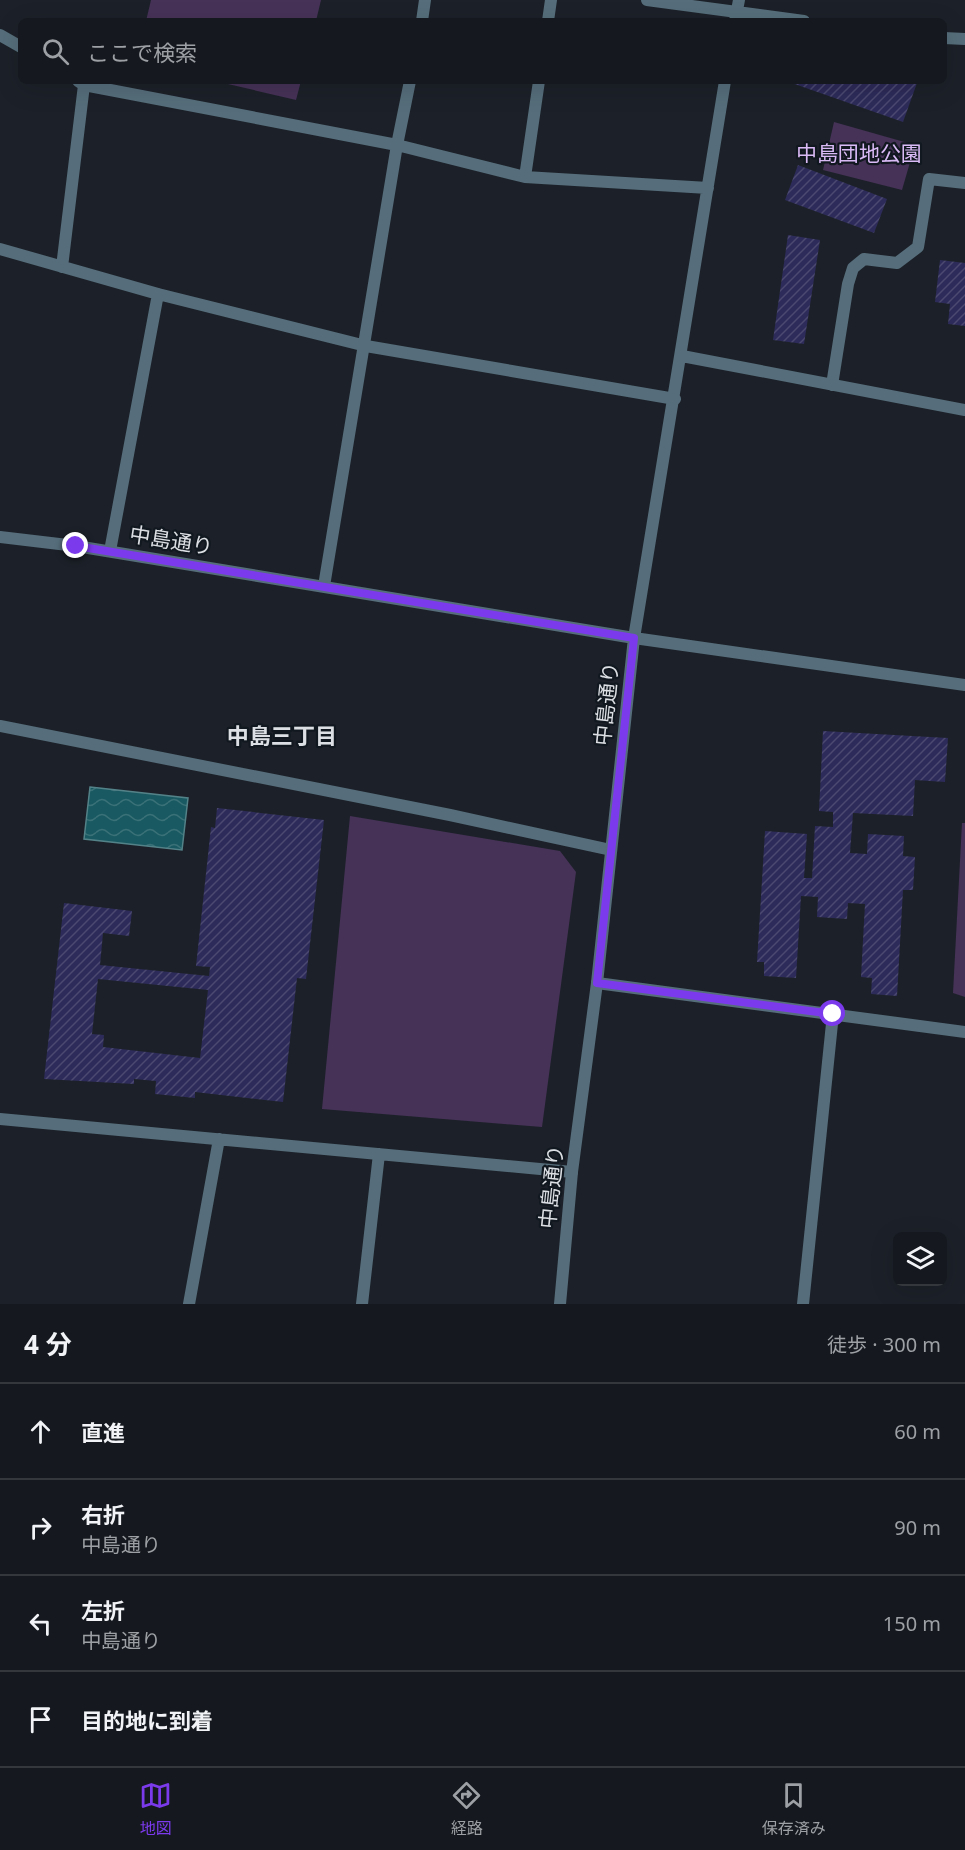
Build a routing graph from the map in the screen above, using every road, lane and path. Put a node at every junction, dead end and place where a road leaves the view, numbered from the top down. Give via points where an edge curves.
1 (425, 0) edge
2 (551, 0) edge
3 (647, 0) edge
4 (737, 11) edge
5 (422, 18) edge
6 (548, 18) edge
7 (784, 18) edge
8 (0, 35) edge
9 (947, 38) edge
10 (965, 39) edge
11 (18, 45) edge
12 (81, 84) edge
13 (86, 84) edge
14 (409, 84) edge
15 (539, 84) edge
16 (725, 84) edge
17 (397, 145) junction
18 (525, 177) junction
19 (965, 183) edge
20 (708, 188) junction
21 (0, 249) edge
22 (62, 267) junction
23 (158, 294) junction
24 (366, 346) junction
25 (682, 356) junction
26 (832, 384) junction
27 (675, 399) junction
28 (965, 410) edge
29 (0, 537) edge
30 (110, 551) junction
31 (324, 586) junction
32 (634, 638) junction
33 (965, 686) edge
34 (0, 726) edge
35 (611, 850) junction
36 (597, 983) junction
37 (833, 1014) junction
38 (965, 1032) edge
39 (0, 1119) edge
40 (219, 1139) junction
41 (379, 1154) junction
42 (572, 1173) junction
43 (189, 1304) edge
44 (362, 1304) edge
45 (560, 1304) edge
46 (803, 1304) edge

1 - 5 street
2 - 6 street
3 - 4 street
4 - 7 street
8 - 11 street
9 - 10 street
12 - 22 street
13 - 17 street
14 - 17 street
15 - 18 street
16 - 20 street
17 - 18 street
17 - 24 street
18 - 20 street
19 - 26 street via 929,179 918,247 897,263 864,259 854,268
20 - 25 street
21 - 22 street
22 - 23 street
23 - 24 street
23 - 30 street
24 - 27 street
24 - 31 street
25 - 26 street
25 - 27 street
26 - 28 street
27 - 32 street
29 - 30 street, 中島通り
30 - 31 street, 中島通り
31 - 32 street, 中島通り
32 - 33 street
32 - 35 street, 中島通り
34 - 35 street
35 - 36 street, 中島通り
36 - 37 street
36 - 42 street, 中島通り
37 - 38 street
37 - 46 street
39 - 40 street
40 - 41 street
40 - 43 street
41 - 42 street
41 - 44 street
42 - 45 street, 中島通り

